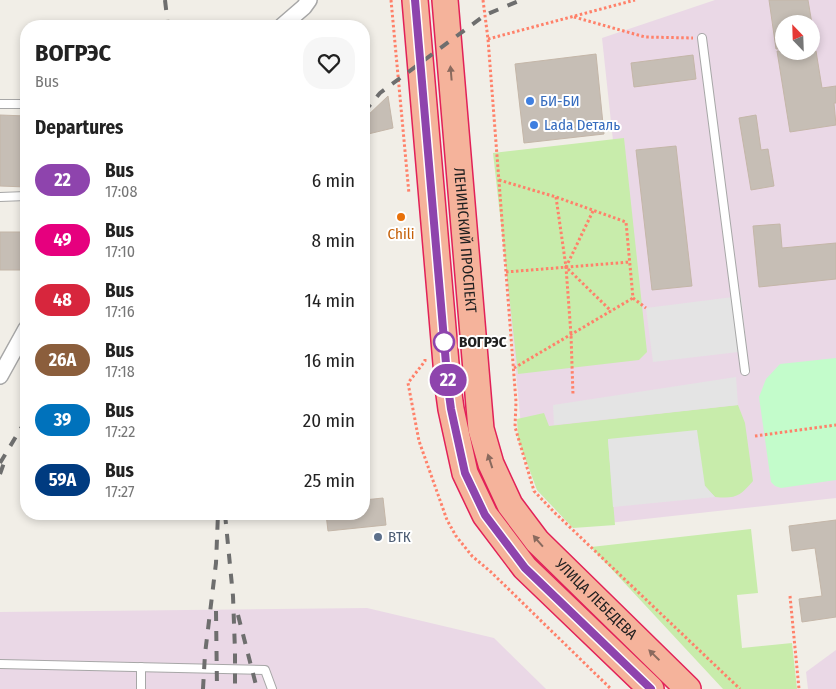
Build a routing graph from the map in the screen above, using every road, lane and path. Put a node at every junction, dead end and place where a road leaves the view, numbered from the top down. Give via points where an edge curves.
1 (310, 0) edge
2 (392, 0) edge
3 (415, 0) edge
4 (445, 0) edge
5 (483, 0) edge
6 (634, 0) edge
7 (574, 16) junction
8 (289, 20) edge
9 (702, 38) joint
10 (488, 40) junction
11 (0, 104) edge
12 (20, 104) edge
13 (499, 180) junction
14 (20, 196) edge
15 (0, 197) edge
16 (556, 198) junction
17 (410, 199) dead end
18 (593, 210) junction
19 (630, 262) junction
20 (566, 267) junction
21 (506, 272) junction
22 (633, 298) junction
23 (646, 308) dead end
24 (612, 311) junction
25 (571, 335) junction
26 (20, 340) edge
27 (424, 352) dead end
28 (514, 368) junction
29 (745, 371) dead end
30 (0, 376) edge
31 (572, 396) dead end
32 (836, 425) edge
33 (755, 436) dead end
34 (510, 505) joint
35 (485, 515) joint
36 (790, 596) dead end
37 (0, 664) edge
38 (141, 668) junction
39 (141, 689) edge
40 (272, 689) edge
41 (611, 689) edge
42 (651, 689) edge
43 (688, 689) edge
44 (740, 689) edge
45 (799, 689) edge

1 - 8 street
2 - 17 path
3 - 35 highway, ЛЕНИНСКИЙ ПРОСПЕКТ via 451,409 465,473
34 -> 4 highway, ЛЕНИНСКИЙ ПРОСПЕКТ via 491,464 482,429
5 - 10 path
6 - 7 path
7 - 9 path via 645,37
7 - 10 path
9 - 29 lane
10 - 13 path
11 - 12 lane
13 - 16 path
13 - 21 path
14 - 15 lane
16 - 18 path
16 - 20 path
18 - 19 path via 626,222
18 - 20 path
19 - 20 path
19 - 22 path
20 - 21 path
20 - 24 path
20 - 25 path
21 - 28 path
22 - 23 path
22 - 24 path
24 - 25 path
25 - 28 path
25 - 31 path
26 - 30 street
27 - 41 path via 425,361 408,383 419,441 447,520 472,556
28 - 44 path via 516,427 534,491
32 - 33 path
43 -> 34 highway, УЛИЦА ЛЕБЕДЕВА via 537,541
35 - 42 highway, УЛИЦА ЛЕБЕДЕВА via 525,568
36 - 45 path
37 - 38 lane
38 - 39 lane
38 - 40 lane via 265,670

